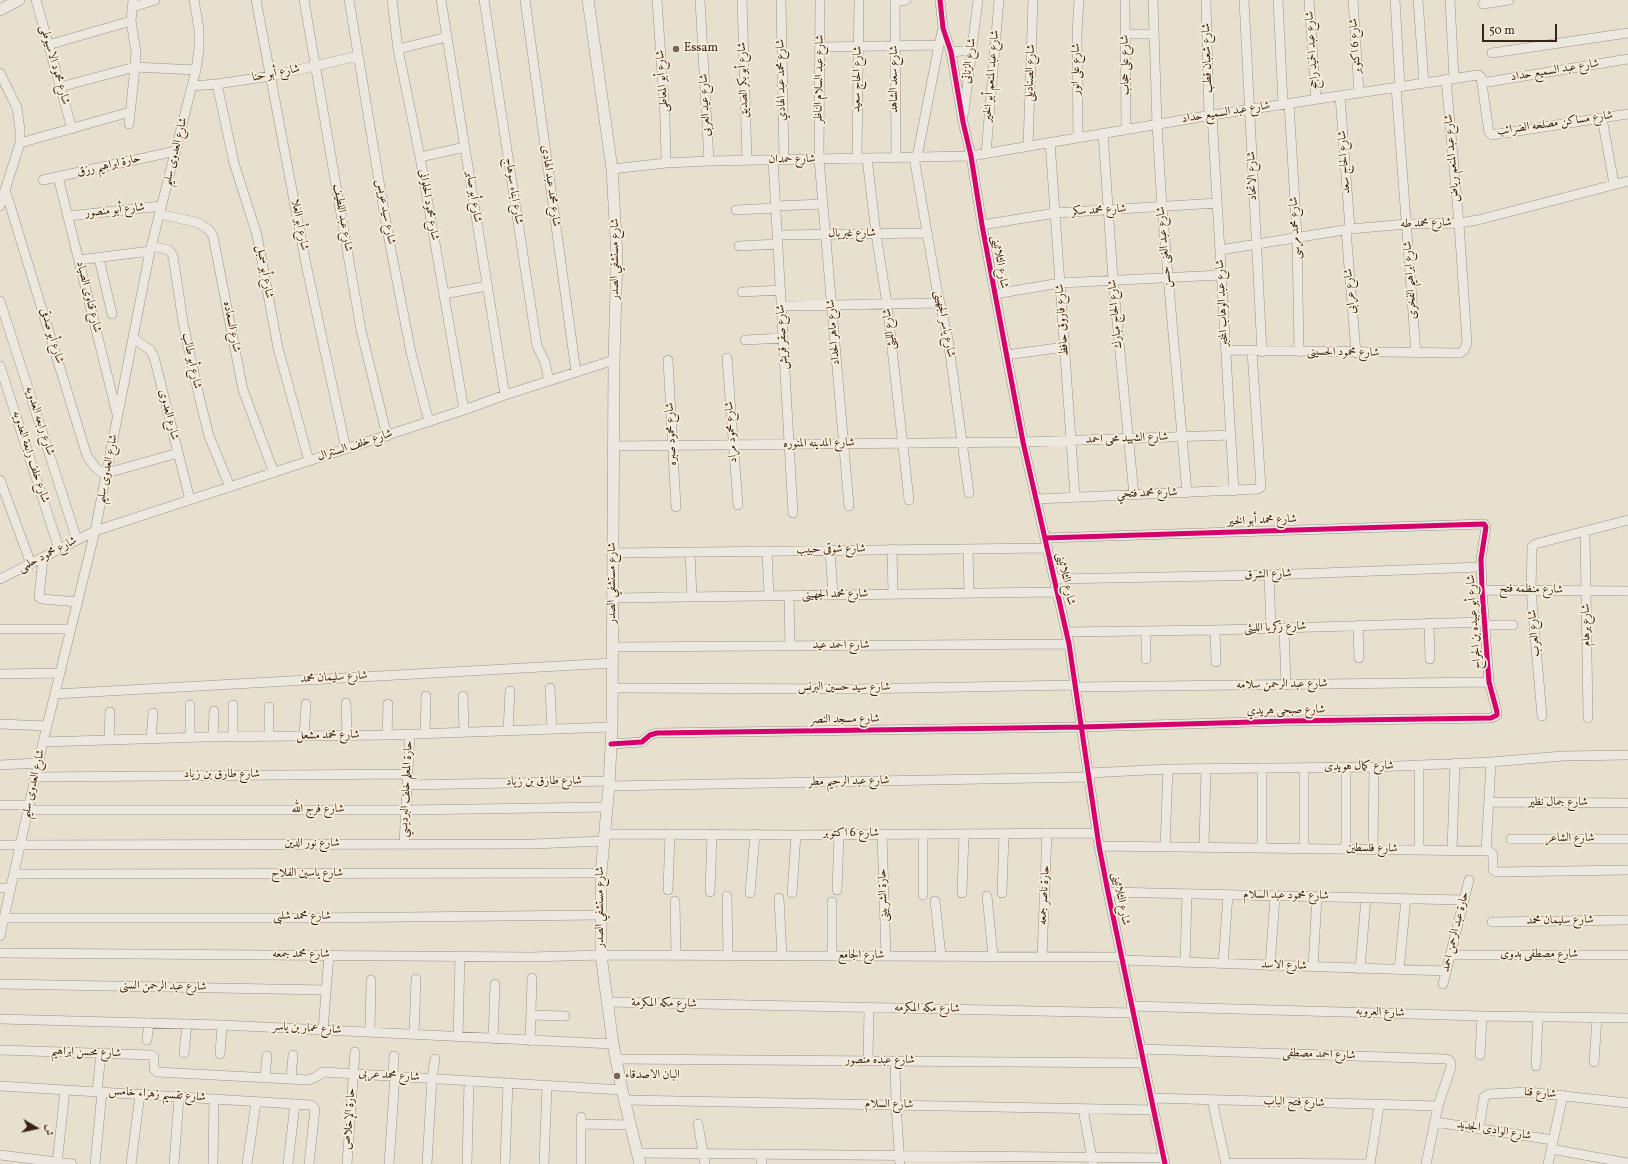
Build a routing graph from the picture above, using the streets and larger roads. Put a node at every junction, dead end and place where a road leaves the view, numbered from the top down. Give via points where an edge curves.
1 (19, 0) edge
2 (36, 0) edge
3 (155, 0) edge
4 (194, 0) edge
5 (256, 0) edge
6 (304, 0) edge
7 (349, 0) edge
8 (392, 0) edge
9 (441, 0) edge
10 (484, 0) edge
11 (524, 0) edge
12 (588, 0) edge
13 (657, 0) edge
14 (700, 0) edge
15 (742, 0) edge
16 (781, 0) edge
17 (820, 0) edge
18 (859, 0) edge
19 (906, 0) edge
20 (940, 0) edge
21 (978, 0) edge
22 (999, 0) edge
23 (1033, 0) edge
24 (1079, 0) edge
25 (1125, 0) edge
26 (1153, 0) edge
27 (1206, 0) edge
28 (1244, 0) edge
29 (1278, 0) edge
30 (1309, 0) edge
31 (1353, 0) edge
32 (1395, 0) edge
33 (1418, 0) edge
34 (1450, 0) edge
35 (1509, 0) edge
36 (895, 1) edge
37 (133, 4) edge
38 (1483, 4) dead end
39 (4, 5) edge
40 (131, 21) junction
41 (943, 28) junction
42 (1628, 33) edge
43 (1125, 34) junction
44 (1154, 34) junction
45 (447, 37) junction
46 (48, 45) junction
47 (939, 45) junction
48 (858, 46) junction
49 (895, 46) junction
50 (820, 47) junction
51 (398, 49) junction
52 (972, 50) junction
53 (951, 52) junction
54 (1492, 53) dead end
55 (358, 56) junction
56 (1628, 59) edge
57 (315, 66) junction
58 (135, 68) junction
59 (196, 70) junction
60 (0, 73) edge
61 (271, 76) junction
62 (1450, 79) junction
63 (1482, 80) junction
64 (1424, 83) junction
65 (218, 84) junction
66 (192, 86) junction
67 (60, 87) junction
68 (1398, 87) junction
69 (1359, 93) junction
70 (1340, 96) junction
71 (1316, 99) junction
72 (1286, 104) junction
73 (1250, 109) junction
74 (130, 112) junction
75 (1628, 114) edge
76 (1211, 115) junction
77 (1602, 118) junction
78 (963, 122) junction
79 (128, 124) dead end
80 (1157, 124) junction
81 (72, 129) junction
82 (1126, 130) junction
83 (1103, 134) junction
84 (1078, 138) junction
85 (1050, 142) junction
86 (20, 143) junction
87 (1028, 146) junction
88 (465, 147) junction
89 (176, 151) junction
90 (986, 153) junction
91 (971, 156) junction
92 (420, 157) junction
93 (896, 157) junction
94 (916, 157) junction
95 (862, 158) junction
96 (819, 159) junction
97 (747, 160) junction
98 (773, 160) junction
99 (784, 160) junction
100 (709, 161) junction
101 (666, 163) junction
102 (612, 169) junction
103 (58, 177) junction
104 (43, 180) dead end
105 (1628, 181) edge
106 (1614, 184) junction
107 (5, 189) junction
108 (1217, 203) junction
109 (823, 204) junction
110 (0, 206) edge
111 (776, 207) junction
112 (1162, 207) junction
113 (161, 210) junction
114 (736, 210) dead end
115 (1108, 210) junction
116 (1055, 213) junction
117 (68, 216) junction
118 (1459, 222) junction
119 (1407, 224) junction
120 (982, 225) junction
121 (1348, 229) junction
122 (927, 233) junction
123 (876, 234) junction
124 (825, 235) junction
125 (1297, 238) junction
126 (778, 239) junction
127 (1256, 244) junction
128 (739, 246) dead end
129 (151, 248) junction
130 (1220, 250) junction
131 (99, 258) junction
132 (79, 260) junction
133 (1221, 275) junction
134 (1167, 277) junction
135 (1113, 280) junction
136 (1060, 283) junction
137 (487, 286) junction
138 (781, 290) junction
139 (742, 292) dead end
140 (444, 294) junction
141 (995, 294) junction
142 (0, 301) edge
143 (940, 303) junction
144 (887, 304) junction
145 (832, 305) junction
146 (781, 306) junction
147 (112, 314) dead end
148 (133, 338) junction
149 (783, 338) junction
150 (745, 340) dead end
151 (1065, 347) junction
152 (1226, 350) junction
153 (1252, 351) junction
154 (1262, 352) junction
155 (1299, 352) junction
156 (1356, 353) junction
157 (1416, 353) junction
158 (1460, 353) joint
159 (1006, 355) junction
160 (727, 358) dead end
161 (614, 360) junction
162 (668, 360) dead end
163 (0, 366) edge
164 (576, 372) junction
165 (549, 380) junction
166 (505, 394) junction
167 (464, 410) junction
168 (118, 418) junction
169 (429, 422) junction
170 (1231, 435) junction
171 (387, 436) junction
172 (1182, 437) junction
173 (1127, 438) junction
174 (1071, 440) junction
175 (1023, 442) junction
176 (963, 443) junction
177 (844, 444) junction
178 (904, 444) junction
179 (733, 445) junction
180 (789, 445) junction
181 (614, 446) junction
182 (672, 446) junction
183 (346, 449) junction
184 (178, 453) junction
185 (309, 461) junction
186 (274, 473) junction
187 (107, 475) junction
188 (0, 480) edge
189 (230, 487) junction
190 (1234, 491) junction
191 (969, 493) dead end
192 (1187, 493) junction
193 (1134, 495) junction
194 (1075, 497) junction
195 (1037, 499) junction
196 (190, 500) junction
197 (909, 500) dead end
198 (738, 505) dead end
199 (849, 506) dead end
200 (676, 507) dead end
201 (793, 513) dead end
202 (1628, 520) edge
203 (1480, 523) joint
204 (95, 531) junction
205 (1585, 531) junction
206 (1045, 538) junction
207 (77, 540) junction
208 (968, 548) junction
209 (1048, 548) junction
210 (59, 549) junction
211 (892, 549) junction
212 (830, 550) junction
213 (767, 551) junction
214 (690, 552) junction
215 (614, 553) junction
216 (42, 558) junction
217 (31, 564) junction
218 (1481, 568) junction
219 (1269, 575) junction
220 (0, 579) edge
221 (1054, 579) junction
222 (1482, 590) junction
223 (1531, 590) junction
224 (1057, 592) junction
225 (1586, 592) junction
226 (1628, 592) edge
227 (969, 593) junction
228 (893, 594) junction
229 (833, 595) junction
230 (769, 596) junction
231 (789, 596) junction
232 (692, 597) junction
233 (614, 598) junction
234 (78, 602) junction
235 (1430, 623) junction
236 (1485, 623) junction
237 (1358, 625) junction
238 (1512, 625) dead end
239 (1271, 628) junction
240 (1284, 628) junction
241 (0, 629) edge
242 (71, 629) junction
243 (1215, 630) junction
244 (1146, 631) junction
245 (1066, 632) junction
246 (1069, 644) junction
247 (790, 646) junction
248 (613, 647) junction
249 (1359, 658) dead end
250 (1146, 659) dead end
251 (1430, 659) dead end
252 (1216, 662) dead end
253 (613, 663) junction
254 (60, 673) junction
255 (0, 674) edge
256 (1489, 682) junction
257 (1286, 685) junction
258 (1075, 686) junction
259 (550, 688) dead end
260 (613, 688) junction
261 (510, 691) dead end
262 (55, 694) junction
263 (426, 696) dead end
264 (463, 696) dead end
265 (346, 703) dead end
266 (306, 704) dead end
267 (388, 704) dead end
268 (190, 705) dead end
269 (234, 705) dead end
270 (269, 707) dead end
271 (214, 711) dead end
272 (110, 712) dead end
273 (153, 714) dead end
274 (1542, 716) dead end
275 (1491, 718) joint
276 (1588, 718) dead end
277 (0, 724) edge
278 (47, 726) junction
279 (612, 727) junction
280 (1082, 728) junction
281 (552, 729) junction
282 (508, 731) junction
283 (464, 732) junction
284 (410, 734) junction
285 (425, 734) junction
286 (347, 735) junction
287 (387, 735) junction
288 (269, 736) junction
289 (304, 736) junction
290 (213, 737) junction
291 (233, 737) junction
292 (190, 738) junction
293 (151, 739) junction
294 (109, 740) junction
295 (43, 742) junction
296 (612, 744) junction
297 (1628, 755) edge
298 (1491, 762) junction
299 (38, 763) junction
300 (1455, 763) junction
301 (0, 764) edge
302 (1418, 765) junction
303 (1346, 767) junction
304 (1374, 767) junction
305 (1262, 768) junction
306 (1304, 768) junction
307 (1168, 769) junction
308 (1206, 769) junction
309 (408, 774) junction
310 (1089, 775) junction
311 (35, 777) junction
312 (609, 784) junction
313 (408, 785) junction
314 (1489, 802) junction
315 (1628, 804) edge
316 (0, 805) edge
317 (607, 807) junction
318 (29, 808) junction
319 (406, 810) junction
320 (1098, 833) junction
321 (670, 834) junction
322 (712, 834) junction
323 (755, 834) junction
324 (839, 834) junction
325 (882, 834) junction
326 (923, 834) junction
327 (964, 834) junction
328 (1004, 834) junction
329 (1047, 834) junction
330 (796, 835) junction
331 (604, 838) junction
332 (1512, 839) dead end
333 (1628, 839) edge
334 (404, 844) junction
335 (0, 845) edge
336 (20, 845) junction
337 (1099, 846) junction
338 (1165, 847) junction
339 (1204, 847) junction
340 (1262, 848) junction
341 (1304, 848) junction
342 (1346, 849) junction
343 (1373, 849) junction
344 (1418, 850) junction
345 (1452, 850) junction
346 (1486, 851) junction
347 (1628, 870) edge
348 (601, 873) junction
349 (14, 874) junction
350 (1469, 880) dead end
351 (0, 888) edge
352 (11, 888) junction
353 (668, 890) dead end
354 (837, 890) dead end
355 (710, 892) dead end
356 (1108, 892) junction
357 (750, 893) dead end
358 (792, 893) dead end
359 (962, 893) dead end
360 (1002, 893) dead end
361 (1187, 894) junction
362 (923, 895) dead end
363 (1228, 895) junction
364 (727, 896) dead end
365 (987, 896) dead end
366 (1275, 896) junction
367 (1317, 897) junction
368 (779, 898) dead end
369 (1366, 898) junction
370 (1406, 899) junction
371 (1464, 900) junction
372 (675, 901) dead end
373 (935, 901) dead end
374 (832, 902) dead end
375 (600, 915) junction
376 (1628, 920) edge
377 (2, 922) edge
378 (1492, 922) dead end
379 (0, 936) edge
380 (0, 953) edge
381 (329, 955) junction
382 (601, 955) junction
383 (676, 955) junction
384 (728, 955) junction
385 (1450, 955) junction
386 (1628, 955) edge
387 (460, 956) junction
388 (782, 956) junction
389 (832, 956) junction
390 (886, 956) junction
391 (941, 956) junction
392 (993, 956) junction
393 (1042, 956) junction
394 (1121, 958) junction
395 (1185, 962) junction
396 (1223, 964) junction
397 (1270, 966) junction
398 (1313, 967) junction
399 (1360, 969) junction
400 (1400, 970) junction
401 (1446, 971) junction
402 (532, 978) dead end
403 (416, 979) dead end
404 (371, 980) dead end
405 (0, 984) edge
406 (495, 984) dead end
407 (1443, 984) dead end
408 (326, 990) junction
409 (607, 1002) junction
410 (721, 1005) joint
411 (869, 1008) junction
412 (1132, 1009) junction
413 (531, 1015) junction
414 (565, 1016) dead end
415 (1482, 1016) junction
416 (1538, 1017) junction
417 (1597, 1018) junction
418 (1628, 1018) edge
419 (0, 1019) edge
420 (149, 1023) junction
421 (187, 1024) junction
422 (222, 1025) junction
423 (323, 1030) junction
424 (370, 1032) junction
425 (414, 1034) junction
426 (458, 1037) junction
427 (493, 1039) junction
428 (147, 1040) dead end
429 (530, 1040) junction
430 (614, 1044) junction
431 (1140, 1049) junction
432 (0, 1050) edge
433 (355, 1052) dead end
434 (101, 1053) junction
435 (184, 1053) dead end
436 (220, 1054) dead end
437 (293, 1055) dead end
438 (267, 1056) dead end
439 (394, 1056) dead end
440 (1480, 1056) dead end
441 (435, 1059) dead end
442 (617, 1059) junction
443 (868, 1060) junction
444 (895, 1061) junction
445 (1594, 1062) dead end
446 (1144, 1063) junction
447 (1536, 1066) dead end
448 (158, 1072) joint
449 (353, 1074) junction
450 (394, 1076) junction
451 (265, 1077) junction
452 (432, 1078) junction
453 (291, 1079) junction
454 (469, 1081) junction
455 (508, 1083) junction
456 (0, 1086) edge
457 (546, 1086) junction
458 (65, 1090) junction
459 (99, 1092) junction
460 (140, 1094) junction
461 (623, 1095) junction
462 (1563, 1096) junction
463 (179, 1097) junction
464 (1151, 1098) junction
465 (214, 1099) junction
466 (1212, 1100) junction
467 (256, 1102) junction
468 (295, 1104) junction
469 (1628, 1104) edge
470 (896, 1105) junction
471 (1378, 1106) junction
472 (1438, 1106) junction
473 (1083, 1110) junction
474 (1154, 1110) junction
475 (1435, 1122) junction
476 (698, 1124) dead end
477 (631, 1125) junction
478 (1479, 1129) junction
479 (1552, 1144) junction
480 (703, 1154) junction
481 (760, 1154) junction
482 (0, 1156) edge
483 (639, 1159) edge
484 (900, 1160) edge
485 (960, 1160) edge
486 (1092, 1160) edge
487 (1165, 1161) edge
488 (57, 1163) edge
489 (1628, 1163) edge
490 (72, 1164) edge
491 (95, 1164) edge
492 (131, 1164) edge
493 (174, 1164) edge
494 (213, 1164) edge
495 (247, 1164) edge
496 (288, 1164) edge
497 (309, 1164) edge
498 (347, 1164) edge
499 (388, 1164) edge
500 (427, 1164) edge
501 (467, 1164) edge
502 (505, 1164) edge
503 (544, 1164) edge
504 (581, 1164) edge
505 (705, 1164) edge
506 (762, 1164) edge
507 (1226, 1164) edge
508 (1370, 1164) edge
509 (1427, 1164) edge
510 (1548, 1164) edge

1 - 39 street
2 - 46 street, شارع محمود الاسيوطى
3 - 37 street
4 - 59 street, شارع العدوى سليم via 199,29
5 - 61 street, شارع أبو العلا
6 - 57 street, شارع عبد اللطيف
7 - 55 street, شارع سيد عويس
8 - 51 street, شارع محمود الحلوانى
9 - 45 street, شارع أبو صابر
10 - 165 street, شارع ابناء سوهاج via 538,346
11 - 164 street, شارع محمد عبد الهادى
12 - 102 street, شارع مستشفي الصدر
13 - 101 street, شارع أبو المعاطى
14 - 100 street, شارع عيد العربى
15 - 97 street, شارع أبو بكر الصديق
16 - 99 street, شارع محمد عبد الهادي
17 - 50 street, شارع عبد السلام الناظر
18 - 48 street, شارع الحاج سعيد
19 - 36 street
20 - 41 street, شارع الثلاثينى
21 - 52 street, شارع الزناتى
22 - 90 street, شارع عبد المنعم أبو الخير
23 - 87 street, شارع الصناديلى
24 - 84 street, شارع على انور
25 - 43 street, شارع على حجاب
26 - 44 street, شارع عبد الغنى حسن
27 - 76 street, شارع شعبان قطب
28 - 73 street, شارع الاتحاد
29 - 72 street, شارع محمد مرسى
30 - 71 street, شارع عبد الحميد راجح
31 - 69 street, شارع 6 اكتوبر
32 - 68 street, شارع ابراهيم الفخرى
33 - 64 street
34 - 62 street, شارع عبد المنعم رياض
35 - 38 street
36 - 49 street, شارع سعد الشاهد
37 - 40 street
40 - 46 street
40 - 58 street via 136,52
41 - 47 street
41 - 53 street, شارع الثلاثينى
42 - 54 street
43 - 44 street
43 - 82 street, شارع على حجاب
44 - 80 street, شارع عبد الغنى حسن
45 - 51 street
45 - 88 street, شارع أبو صابر
46 - 67 street, شارع محمود الاسيوطى
47 - 49 street
47 - 94 street
48 - 49 street
48 - 50 street
48 - 95 street, شارع الحاج سعيد
49 - 93 street, شارع سعد الشاهد
50 - 96 street, شارع عبد السلام الناظر
51 - 92 street, شارع محمود الحلوانى
52 - 53 street
52 - 78 street, شارع الزناتى
53 - 78 street, شارع الثلاثينى
55 - 57 street, شارع أبو حنا
55 - 169 street, شارع سيد عويس via 409,345
56 - 63 street, شارع عبد السميع حداد
57 - 61 street, شارع أبو حنا
57 - 171 street, شارع عبد اللطيف via 361,330
58 - 59 street
58 - 67 street
58 - 74 street
59 - 66 street, شارع العدوى سليم
60 - 86 street via 20,118
61 - 65 street, شارع أبو حنا
61 - 183 street, شارع أبو العلا via 306,264
62 - 63 street, شارع عبد السميع حداد via 1478,75
62 - 64 street, شارع عبد السميع حداد
62 - 118 street, شارع عبد المنعم رياض
63 - 77 street, شارع مساكن مصلحه الضرائب via 1489,132 1492,135
64 - 68 street, شارع عبد السميع حداد
65 - 66 street, شارع أبو حنا
65 - 185 street, شارع أبو سمبل via 234,163 257,235 278,348
66 - 89 street, شارع العدوى سليم
67 - 81 street, شارع محمود الاسيوطى
68 - 69 street, شارع عبد السميع حداد
68 - 119 street, شارع ابراهيم الفخرى
69 - 70 street, شارع عبد السميع حداد
70 - 71 street, شارع عبد السميع حداد
70 - 121 street, شارع الحاج سعد
71 - 72 street, شارع عبد السميع حداد
72 - 73 street, شارع عبد السميع حداد
72 - 125 street, شارع محمد مرسى
73 - 76 street, شارع عبد السميع حداد
73 - 127 street, شارع الاتحاد
74 - 79 street
74 - 81 street
75 - 77 street, شارع مساكن مصلحه الضرائب
76 - 80 street, شارع عبد السميع حداد
76 - 108 street, شارع عبد الوهاب المخبر
77 - 106 street
78 - 91 street, شارع الثلاثينى
80 - 82 street, شارع عبد السميع حداد
80 - 112 street, شارع عبد الغنى حسن
81 - 86 street
82 - 83 street, شارع عبد السميع حداد
83 - 84 street, شارع عبد السميع حداد
83 - 115 street, شارع الحاج مبارك
84 - 85 street, شارع عبد السميع حداد
85 - 87 street, شارع عبد السميع حداد
85 - 116 street, شارع فاروق حافظ
86 - 107 street
87 - 90 street, شارع عبد السميع حداد
88 - 92 street
88 - 137 street, شارع أبو صابر
89 - 103 street, حارة ابراهيم رزق
89 - 113 street, شارع العدوى سليم
90 - 91 street, شارع عبد السميع حداد
91 - 94 street, شارع حمدان
91 - 120 street, شارع الثلاثينى
92 - 140 street, شارع محمود الحلوانى
93 - 94 street, شارع حمدان
93 - 95 street, شارع حمدان
94 - 122 street, شارع ياسر الجهينى
95 - 96 street, شارع حمدان
95 - 123 street, شارع الليثى
96 - 99 street, شارع حمدان
96 - 109 street, شارع ماهر الحداد
97 - 98 street, شارع حمدان
97 - 100 street, شارع حمدان
98 - 99 street, شارع حمدان
98 - 111 street, شارع صقر قريش
100 - 101 street, شارع حمدان
101 - 102 street, شارع حمدان
102 - 161 street, شارع مستشفي الصدر via 617,256
103 - 104 street, حارة ابراهيم رزق
103 - 117 street, شارع قناوى الصياد
105 - 106 street, شارع محمد طه
106 - 118 street, شارع محمد طه via 1478,220
107 - 110 street
107 - 187 street, شارع أبو صدقى via 87,456 95,467
108 - 112 street, شارع محمد سكر
108 - 130 street, شارع عبد الوهاب المخبر
109 - 111 street
109 - 124 street, شارع ماهر الحداد
111 - 114 street
111 - 126 street, شارع صقر قريش
112 - 115 street, شارع محمد سكر
112 - 134 street, شارع عبد الغنى حسن
113 - 117 street, شارع أبو منصور
113 - 129 street, شارع العدوى سليم
113 - 186 street, شارع السعاده via 199,223 213,236 244,390
115 - 116 street, شارع محمد سكر
115 - 135 street, شارع الحاج مبارك
116 - 120 street, شارع محمد سكر
116 - 136 street, شارع فاروق حافظ
117 - 132 street, شارع قناوى الصياد
118 - 119 street, شارع محمد طه
118 - 158 street, شارع عبد المنعم رياض via 1466,343 1466,347
119 - 121 street, شارع محمد طه
119 - 157 street, شارع ابراهيم الفخرى
120 - 141 street, شارع الثلاثينى
121 - 125 street, شارع محمد طه
121 - 156 street, شارع عرابى
122 - 123 street, شارع غبريال
122 - 143 street, شارع ياسر الجهينى
123 - 124 street, شارع غبريال
123 - 144 street, شارع الليثى
124 - 126 street, شارع غبريال
124 - 145 street, شارع ماهر الحداد
125 - 127 street, شارع محمد طه
125 - 155 street, شارع محمد مرسى
126 - 128 street, شارع غبريال
126 - 138 street, شارع صقر قريش
127 - 130 street, شارع محمد طه
127 - 154 street, شارع الاتحاد
129 - 131 street
129 - 148 street, شارع العدوى سليم
129 - 189 street, شارع أبو طالب via 169,250 173,256 183,322 199,396 209,436
130 - 133 street, شارع عبد الوهاب المخبر
131 - 132 street
131 - 147 street
132 - 168 street, شارع قناوى الصياد
133 - 134 street
133 - 152 street, شارع عبد الوهاب المخبر
134 - 135 street
134 - 172 street, شارع عبد الغنى حسن
135 - 136 street
135 - 173 street, شارع الحاج مبارك
136 - 141 street
136 - 151 street, شارع فاروق حافظ
137 - 140 street
137 - 166 street, شارع أبو صابر
138 - 139 street
138 - 146 street, شارع صقر قريش
140 - 167 street, شارع محمود الحلوانى
141 - 159 street, شارع الثلاثينى
142 - 207 street, شارع رابعه العدويه
143 - 144 street
143 - 176 street, شارع ياسر الجهينى via 948,339
144 - 145 street
144 - 178 street, شارع الليثى
145 - 146 street
145 - 177 street, شارع ماهر الحداد
146 - 149 street, شارع صقر قريش
148 - 168 street, شارع العدوى سليم
148 - 184 street, شارع العدوى via 153,354
149 - 150 street
149 - 180 street, شارع صقر قريش
151 - 159 street
151 - 174 street, شارع فاروق حافظ
152 - 153 street, شارع محمود الحسينى
152 - 170 street, شارع عبد الوهاب المخبر
153 - 154 street, شارع محمود الحسينى
153 - 190 street, شارع محمد فتحي via 1261,486 1257,490
154 - 155 street, شارع محمود الحسينى
155 - 156 street, شارع محمود الحسينى
156 - 157 street, شارع محمود الحسينى
157 - 158 street, شارع محمود الحسينى
159 - 175 street, شارع الثلاثينى
160 - 179 street, شارع محمود مراد
161 - 164 street, شارع خلف السنترال
161 - 181 street, شارع مستشفي الصدر
162 - 182 street, شارع محمود صبره
163 - 210 street, شارع خلف رابعة العدويه
164 - 165 street, شارع خلف السنترال
165 - 166 street, شارع خلف السنترال
166 - 167 street, شارع خلف السنترال
167 - 169 street, شارع خلف السنترال
168 - 187 street, شارع العدوى سليم
169 - 171 street, شارع خلف السنترال
170 - 172 street, شارع الشهيد محى احمد
170 - 190 street, شارع عبد الوهاب المخبر
171 - 183 street, شارع خلف السنترال
172 - 173 street, شارع الشهيد محى احمد
172 - 192 street, شارع عبد الغنى حسن
173 - 174 street, شارع الشهيد محى احمد
173 - 193 street, شارع الحاج مبارك
174 - 175 street, شارع الشهيد محى احمد
174 - 194 street, شارع فاروق حافظ
175 - 176 street, شارع المدينه المنوره
175 - 195 street, شارع الثلاثينى
176 - 178 street, شارع المدينه المنوره
176 - 191 street, شارع ياسر الجهينى
177 - 178 street, شارع المدينه المنوره
177 - 180 street, شارع المدينه المنوره
177 - 199 street, شارع ماهر الحداد
178 - 197 street, شارع الليثى
179 - 180 street, شارع المدينه المنوره
179 - 182 street, شارع المدينه المنوره
179 - 198 street, شارع محمود مراد
180 - 201 street, شارع صقر قريش
181 - 182 street, شارع المدينه المنوره
181 - 215 street, شارع مستشفي الصدر
182 - 200 street, شارع محمود صبره
183 - 185 street, شارع خلف السنترال
184 - 187 street
184 - 196 street, شارع العدوى
185 - 186 street, شارع خلف السنترال
186 - 189 street, شارع خلف السنترال
187 - 204 street, شارع العدوى سليم
188 - 217 street
189 - 196 street, شارع خلف السنترال
190 - 192 street, شارع محمد فتحي
192 - 193 street, شارع محمد فتحي
193 - 194 street, شارع محمد فتحي
194 - 195 street, شارع محمد فتحي
195 - 206 street, شارع الثلاثينى
196 - 204 street, شارع خلف السنترال
202 - 205 street
203 - 206 street, شارع محمد أبو الخير
203 - 218 street, شارع أبو عبيده بن الجراح via 1486,527
204 - 207 street, شارع محمود حلمى
204 - 234 street, شارع العدوى سليم
205 - 223 street, شارع العرب via 1535,544 1531,549
205 - 225 street, شارع برهام
206 - 209 street, شارع الثلاثينى
207 - 210 street, شارع محمود حلمى
208 - 209 street, شارع شوقى حبيب
208 - 211 street, شارع شوقى حبيب
208 - 227 street
209 - 221 street, شارع الثلاثينى
210 - 216 street, شارع محمود حلمى
211 - 212 street, شارع شوقى حبيب
211 - 228 street
212 - 213 street, شارع شوقى حبيب
212 - 229 street
213 - 214 street, شارع شوقى حبيب
213 - 230 street
214 - 215 street, شارع شوقى حبيب
214 - 232 street
215 - 233 street, شارع مستشفي الصدر
216 - 217 street, شارع محمود حلمى
216 - 234 street via 40,597
217 - 220 street, شارع محمود حلمى
218 - 219 street, شارع الشرق
218 - 222 street, شارع أبو عبيده بن الجراح
219 - 221 street, شارع الشرق
219 - 239 street
221 - 224 street, شارع الثلاثينى
222 - 223 street, شارع منظمه فتح
222 - 236 street, شارع أبو عبيده بن الجراح
223 - 225 street, شارع منظمه فتح
223 - 274 street, شارع العرب
224 - 227 street, شارع محمد الجهينى
224 - 245 street, شارع الثلاثينى
225 - 226 street, شارع منظمه فتح
225 - 276 street, شارع برهام
227 - 228 street, شارع محمد الجهينى
228 - 229 street, شارع محمد الجهينى
229 - 231 street, شارع محمد الجهينى
230 - 231 street, شارع محمد الجهينى
230 - 232 street, شارع محمد الجهينى
231 - 247 street
232 - 233 street, شارع محمد الجهينى
233 - 248 street, شارع مستشفي الصدر
234 - 242 street, شارع العدوى سليم
235 - 236 street, شارع زكريا الليثى
235 - 237 street, شارع زكريا الليثى
235 - 251 street
236 - 238 street, شارع زكريا الليثى
236 - 256 street, شارع أبو عبيده بن الجراح
237 - 240 street, شارع زكريا الليثى
237 - 249 street
239 - 240 street, شارع زكريا الليثى
239 - 243 street, شارع زكريا الليثى
240 - 257 street
241 - 242 street
242 - 254 street, شارع العدوى سليم
243 - 244 street, شارع زكريا الليثى
243 - 252 street
244 - 245 street, شارع زكريا الليثى
244 - 250 street
245 - 246 street, شارع الثلاثينى
246 - 247 street, شارع احمد عيد
246 - 258 street, شارع الثلاثينى
247 - 248 street, شارع احمد عيد
248 - 253 street, شارع مستشفي الصدر
253 - 260 street, شارع مستشفي الصدر
253 - 262 street, شارع سليمان محمد
254 - 255 street
254 - 262 street, شارع العدوى سليم
256 - 257 street, شارع عبد الرحمن سلامه
256 - 275 street, شارع أبو عبيده بن الجراح via 1497,712 1497,715
257 - 258 street, شارع عبد الرحمن سلامه
258 - 260 street, شارع سيد حسين البرنس via 853,689
258 - 280 street, شارع الثلاثينى
259 - 281 street
260 - 279 street, شارع مستشفي الصدر
261 - 282 street
262 - 278 street, شارع العدوى سليم
263 - 285 street
264 - 283 street
265 - 286 street
266 - 289 street
267 - 287 street
268 - 292 street
269 - 291 street
270 - 288 street
271 - 290 street
272 - 294 street
273 - 293 street
275 - 280 street, شارع صبحى هريدي
277 - 278 street
278 - 295 street, شارع العدوى سليم
279 - 281 street, شارع محمد مشعل
279 - 296 street, شارع مستشفي الصدر
280 - 296 street, شارع مسجد النصر via 657,733 642,742
280 - 310 street, شارع الثلاثينى
281 - 282 street, شارع محمد مشعل
282 - 283 street, شارع محمد مشعل
283 - 285 street, شارع محمد مشعل
284 - 285 street, شارع محمد مشعل
284 - 287 street, شارع محمد مشعل
284 - 309 street, حارة المعلم خلف البرديسي
286 - 287 street, شارع محمد مشعل
286 - 289 street, شارع محمد مشعل
288 - 289 street, شارع محمد مشعل
288 - 291 street, شارع محمد مشعل
290 - 291 street, شارع محمد مشعل
290 - 292 street, شارع محمد مشعل
292 - 293 street, شارع محمد مشعل
293 - 294 street, شارع محمد مشعل
294 - 295 street, شارع محمد مشعل
295 - 299 street, شارع العدوى سليم
296 - 312 street, شارع مستشفي الصدر
297 - 298 street, شارع كمال هويدى via 1563,756
298 - 300 street, شارع كمال هويدى
298 - 314 street
299 - 301 street
299 - 311 street, شارع العدوى سليم
300 - 302 street, شارع كمال هويدى
300 - 345 street
302 - 304 street, شارع كمال هويدى
302 - 344 street
303 - 304 street, شارع كمال هويدى
303 - 306 street, شارع كمال هويدى
303 - 342 street
304 - 343 street
305 - 306 street, شارع كمال هويدى
305 - 308 street, شارع كمال هويدى
305 - 340 street
306 - 341 street
307 - 308 street, شارع كمال هويدى
307 - 310 street, شارع كمال هويدى
307 - 338 street
308 - 339 street
309 - 311 street, شارع طارق بن زياد
309 - 313 street, حارة المعلم خلف البرديسي
310 - 312 street, شارع عبد الرحيم مطر
310 - 320 street, شارع الثلاثينى
311 - 318 street, شارع العدوى سليم
312 - 313 street, شارع طارق بن زياد
312 - 317 street, شارع مستشفي الصدر
313 - 319 street, حارة المعلم خلف البرديسي
314 - 315 street, شارع جمال نظير
314 - 346 street
316 - 318 street, شارع فرج الله
317 - 319 street, شارع فرج الله
317 - 331 street, شارع مستشفي الصدر
318 - 319 street, شارع فرج الله
318 - 336 street, شارع العدوى سليم
319 - 334 street, حارة المعلم خلف البرديسي
320 - 329 street, شارع 6 اكتوبر
320 - 337 street, شارع الثلاثينى
321 - 322 street, شارع 6 اكتوبر
321 - 331 street, شارع 6 اكتوبر
321 - 353 street
322 - 323 street, شارع 6 اكتوبر
322 - 355 street
323 - 330 street, شارع 6 اكتوبر
323 - 357 street
324 - 325 street, شارع 6 اكتوبر
324 - 330 street, شارع 6 اكتوبر
324 - 354 street
325 - 326 street, شارع 6 اكتوبر
325 - 390 street, حارة الشربينى
326 - 327 street, شارع 6 اكتوبر
326 - 362 street
327 - 328 street, شارع 6 اكتوبر
327 - 359 street
328 - 329 street, شارع 6 اكتوبر
328 - 360 street
329 - 393 street, حارة ناصر جمعه
330 - 358 street
331 - 334 street, شارع نور الدين via 533,844
331 - 348 street, شارع مستشفي الصدر
332 - 333 street, شارع الشاعر
334 - 336 street, شارع نور الدين
335 - 336 street, شارع نور الدين
336 - 349 street, شارع العدوى سليم
337 - 338 street, شارع فلسطين
337 - 356 street, شارع الثلاثينى
338 - 339 street, شارع فلسطين
339 - 340 street, شارع فلسطين
340 - 341 street, شارع فلسطين
341 - 342 street, شارع فلسطين
342 - 343 street, شارع فلسطين
343 - 344 street, شارع فلسطين
344 - 345 street, شارع فلسطين
345 - 346 street, شارع فلسطين
346 - 347 street via 1492,853 1493,869 1496,872
348 - 349 street, شارع ياسين الفلاح
348 - 375 street, شارع مستشفي الصدر
349 - 352 street, شارع العدوى سليم
350 - 371 street, حارة عبد الرحمن احمد
351 - 352 street
352 - 377 street, شارع العدوى سليم
356 - 361 street, شارع محمود عبد السلام
356 - 394 street, شارع الثلاثينى
361 - 363 street, شارع محمود عبد السلام
361 - 395 street
363 - 366 street, شارع محمود عبد السلام
363 - 396 street
364 - 384 street
365 - 392 street
366 - 367 street, شارع محمود عبد السلام
366 - 397 street
367 - 369 street, شارع محمود عبد السلام
367 - 398 street
368 - 388 street
369 - 370 street, شارع محمود عبد السلام
369 - 399 street
370 - 371 street, شارع محمود عبد السلام
370 - 400 street
371 - 385 street, حارة عبد الرحمن احمد
372 - 383 street
373 - 391 street
374 - 389 street
375 - 377 street, شارع محمد شلبى
375 - 382 street, شارع مستشفي الصدر
376 - 378 street, شارع سليمان محمد
377 - 379 street, شارع العدوى سليم
380 - 381 street, شارع محمد جمعه
381 - 387 street, شارع محمد جمعه
381 - 408 street
382 - 383 street, شارع الجامع
382 - 387 street, شارع محمد جمعه
382 - 409 street, شارع مستشفي الصدر
383 - 384 street, شارع الجامع
384 - 388 street, شارع الجامع
385 - 386 street, شارع مصطفى بدوى
385 - 401 street, حارة عبد الرحمن احمد
387 - 426 street
388 - 389 street, شارع الجامع
389 - 390 street, شارع الجامع
390 - 391 street, شارع الجامع
391 - 392 street, شارع الجامع
392 - 393 street, شارع الجامع
393 - 394 street, شارع الجامع
394 - 395 street, شارع الاسد
394 - 412 street, شارع الثلاثينى
395 - 396 street, شارع الاسد
396 - 397 street, شارع الاسد
397 - 398 street, شارع الاسد
398 - 399 street, شارع الاسد
399 - 400 street, شارع الاسد
400 - 401 street, شارع الاسد
401 - 407 street, حارة عبد الرحمن احمد
402 - 413 street
403 - 425 street
404 - 424 street
405 - 408 street, شارع عبد الرحمن السنى
406 - 427 street
408 - 423 street
409 - 410 street, شارع مكه المكرمة
409 - 430 street, شارع مستشفي الصدر
410 - 411 street, شارع مكه المكرمه
411 - 412 street, شارع مكه المكرمه
411 - 443 street
412 - 415 street, شارع العروبه
412 - 431 street, شارع الثلاثينى
413 - 414 street
413 - 429 street
415 - 416 street, شارع العروبه
415 - 440 street
416 - 417 street, شارع العروبه
416 - 447 street
417 - 418 street, شارع العروبه
417 - 445 street
419 - 420 street, شارع عمار بن ياسر
420 - 421 street, شارع عمار بن ياسر
420 - 428 street
421 - 422 street, شارع عمار بن ياسر
421 - 435 street
422 - 423 street, شارع عمار بن ياسر
422 - 436 street
423 - 424 street, شارع عمار بن ياسر
424 - 425 street, شارع عمار بن ياسر
425 - 426 street, شارع عمار بن ياسر
426 - 427 street, شارع عمار بن ياسر
427 - 429 street, شارع عمار بن ياسر
429 - 430 street, شارع عمار بن ياسر
430 - 442 street, شارع مستشفي الصدر
431 - 446 street, شارع الثلاثينى
431 - 472 street, شارع احمد مصطفى via 1445,1059 1449,1060 1451,1067
432 - 434 street, شارع محسن ابراهيم
433 - 449 street, حارة الإخلاص
434 - 448 street, شارع محسن ابراهيم via 153,1055 154,1070
434 - 459 street
437 - 453 street
438 - 451 street
439 - 450 street
441 - 452 street
442 - 443 street, شارع عبده منصور
442 - 461 street, شارع مستشفي الصدر
443 - 444 street, شارع عبده منصور
444 - 446 street, شارع عبده منصور
444 - 470 street
446 - 464 street, شارع الثلاثينى
448 - 451 street, شارع محمد عربى
449 - 450 street, شارع محمد عربى
449 - 453 street, شارع محمد عربى via 324,1072 312,1079
449 - 498 street, حارة الإخلاص
450 - 452 street, شارع محمد عربى
450 - 499 street
451 - 453 street, شارع محمد عربى
452 - 454 street, شارع محمد عربى
452 - 500 street
454 - 455 street, شارع محمد عربى
454 - 501 street
455 - 457 street, شارع محمد عربى
455 - 502 street
456 - 458 street, شارع تقسيم زهراء خامس
457 - 461 street, شارع محمد عربى
457 - 503 street
458 - 459 street, شارع تقسيم زهراء خامس
458 - 488 street
459 - 460 street, شارع تقسيم زهراء خامس
459 - 491 street
460 - 463 street, شارع تقسيم زهراء خامس
460 - 492 street
461 - 470 street, شارع السلام
461 - 477 street, شارع مستشفي الصدر
462 - 469 street, شارع قنا
462 - 478 street, شارع قنا via 1528,1092 1486,1095
462 - 479 street
463 - 465 street, شارع تقسيم زهراء خامس
463 - 493 street
464 - 466 street, شارع فتح الباب
464 - 474 street, شارع الثلاثينى
465 - 467 street, شارع تقسيم زهراء خامس
465 - 494 street
466 - 471 street, شارع فتح الباب
466 - 507 street
467 - 468 street, شارع تقسيم زهراء خامس
467 - 495 street
468 - 496 street
468 - 497 street, شارع تقسيم زهراء خامس via 314,1107
470 - 473 street, شارع السلام
470 - 484 street
471 - 472 street, شارع فتح الباب
471 - 508 street
472 - 475 street
473 - 474 street, شارع السلام
473 - 486 street
474 - 487 street, شارع الثلاثينى
475 - 478 street, شارع الوادى الجديد
475 - 509 street
476 - 480 street
477 - 483 street, شارع مستشفي الصدر
477 - 504 street via 581,1120
478 - 479 street, شارع الوادى الجديد
479 - 489 street, شارع الوادى الجديد
479 - 510 street
480 - 481 street
480 - 483 street
480 - 505 street
481 - 484 street
481 - 506 street
482 - 488 street
484 - 485 street
485 - 486 street
486 - 487 street
488 - 490 street
507 - 508 street

